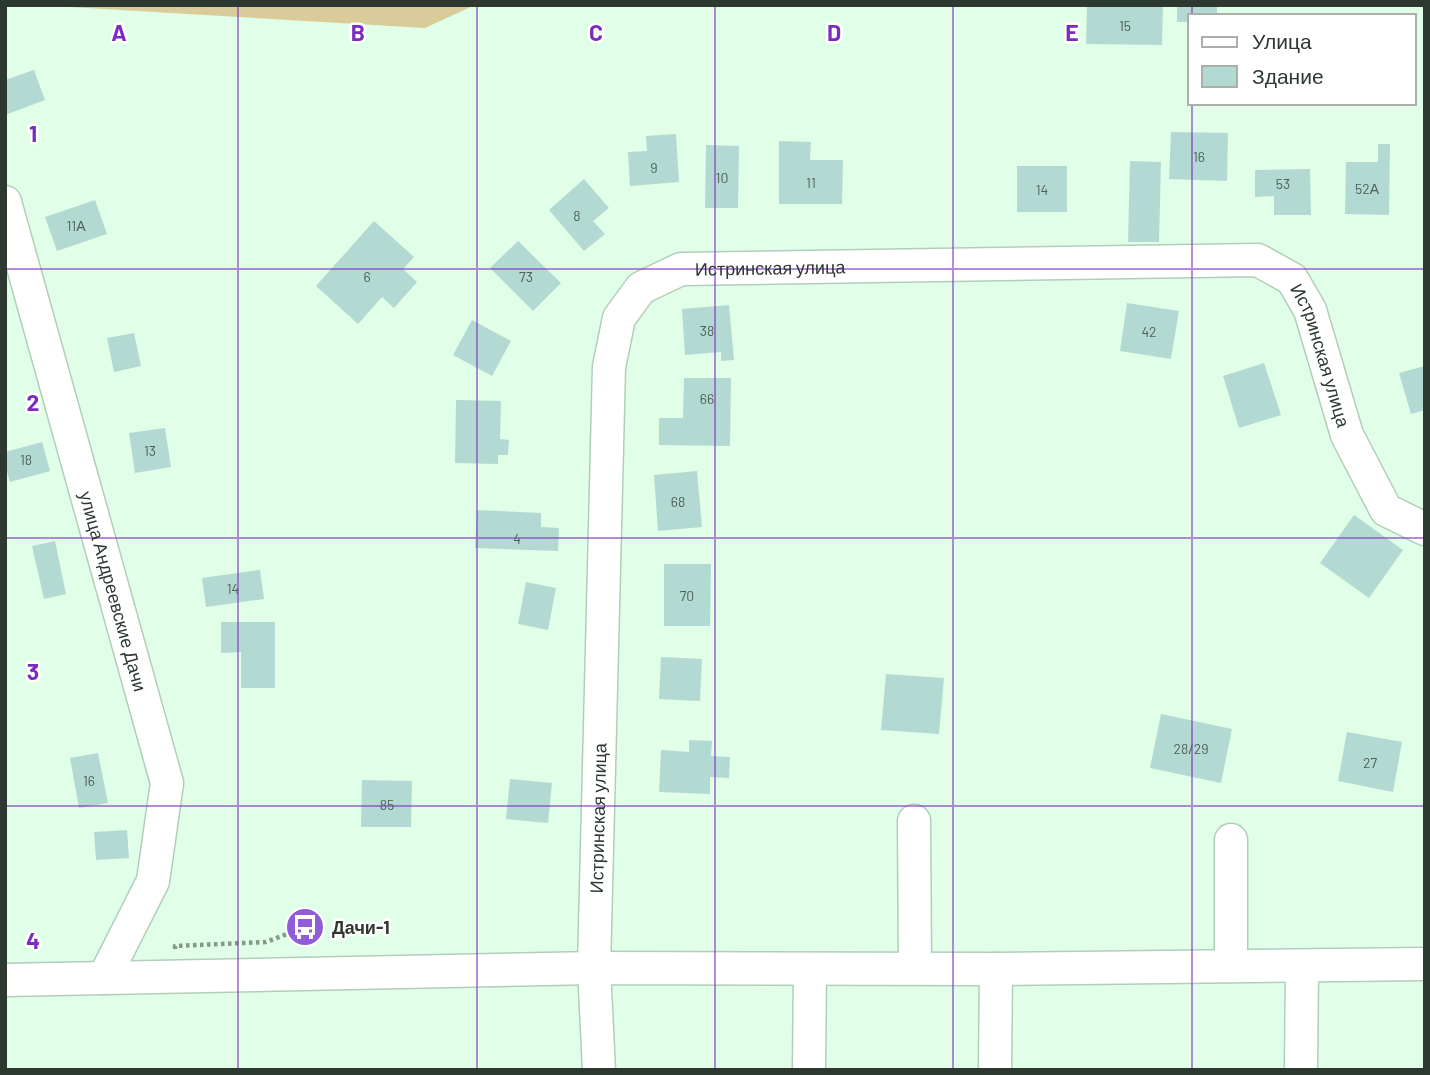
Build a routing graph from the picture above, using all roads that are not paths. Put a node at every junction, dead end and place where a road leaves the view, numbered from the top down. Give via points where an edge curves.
1 (5, 202) edge
2 (1425, 529) edge
3 (915, 821) dead end
4 (1231, 839) dead end
5 (1425, 964) edge
6 (1231, 966) junction
7 (1302, 966) junction
8 (594, 968) junction
9 (915, 968) junction
10 (810, 969) junction
11 (996, 969) junction
12 (104, 978) junction
13 (5, 980) edge
14 (599, 1070) edge
15 (808, 1070) edge
16 (995, 1070) edge
17 (1301, 1070) edge

1 - 12 street, улица Андреевские Дачи via 167,783 153,881
2 - 8 street, Истринская улица via 1386,510 1347,435 1310,310 1292,279 1258,260 681,269 641,289 619,318 609,367
3 - 9 street
4 - 6 street
5 - 7 street
6 - 7 street
6 - 11 street
7 - 17 street
8 - 10 street
8 - 12 street
8 - 14 street, Истринская улица
9 - 10 street
9 - 11 street
10 - 15 street
11 - 16 street
12 - 13 street

